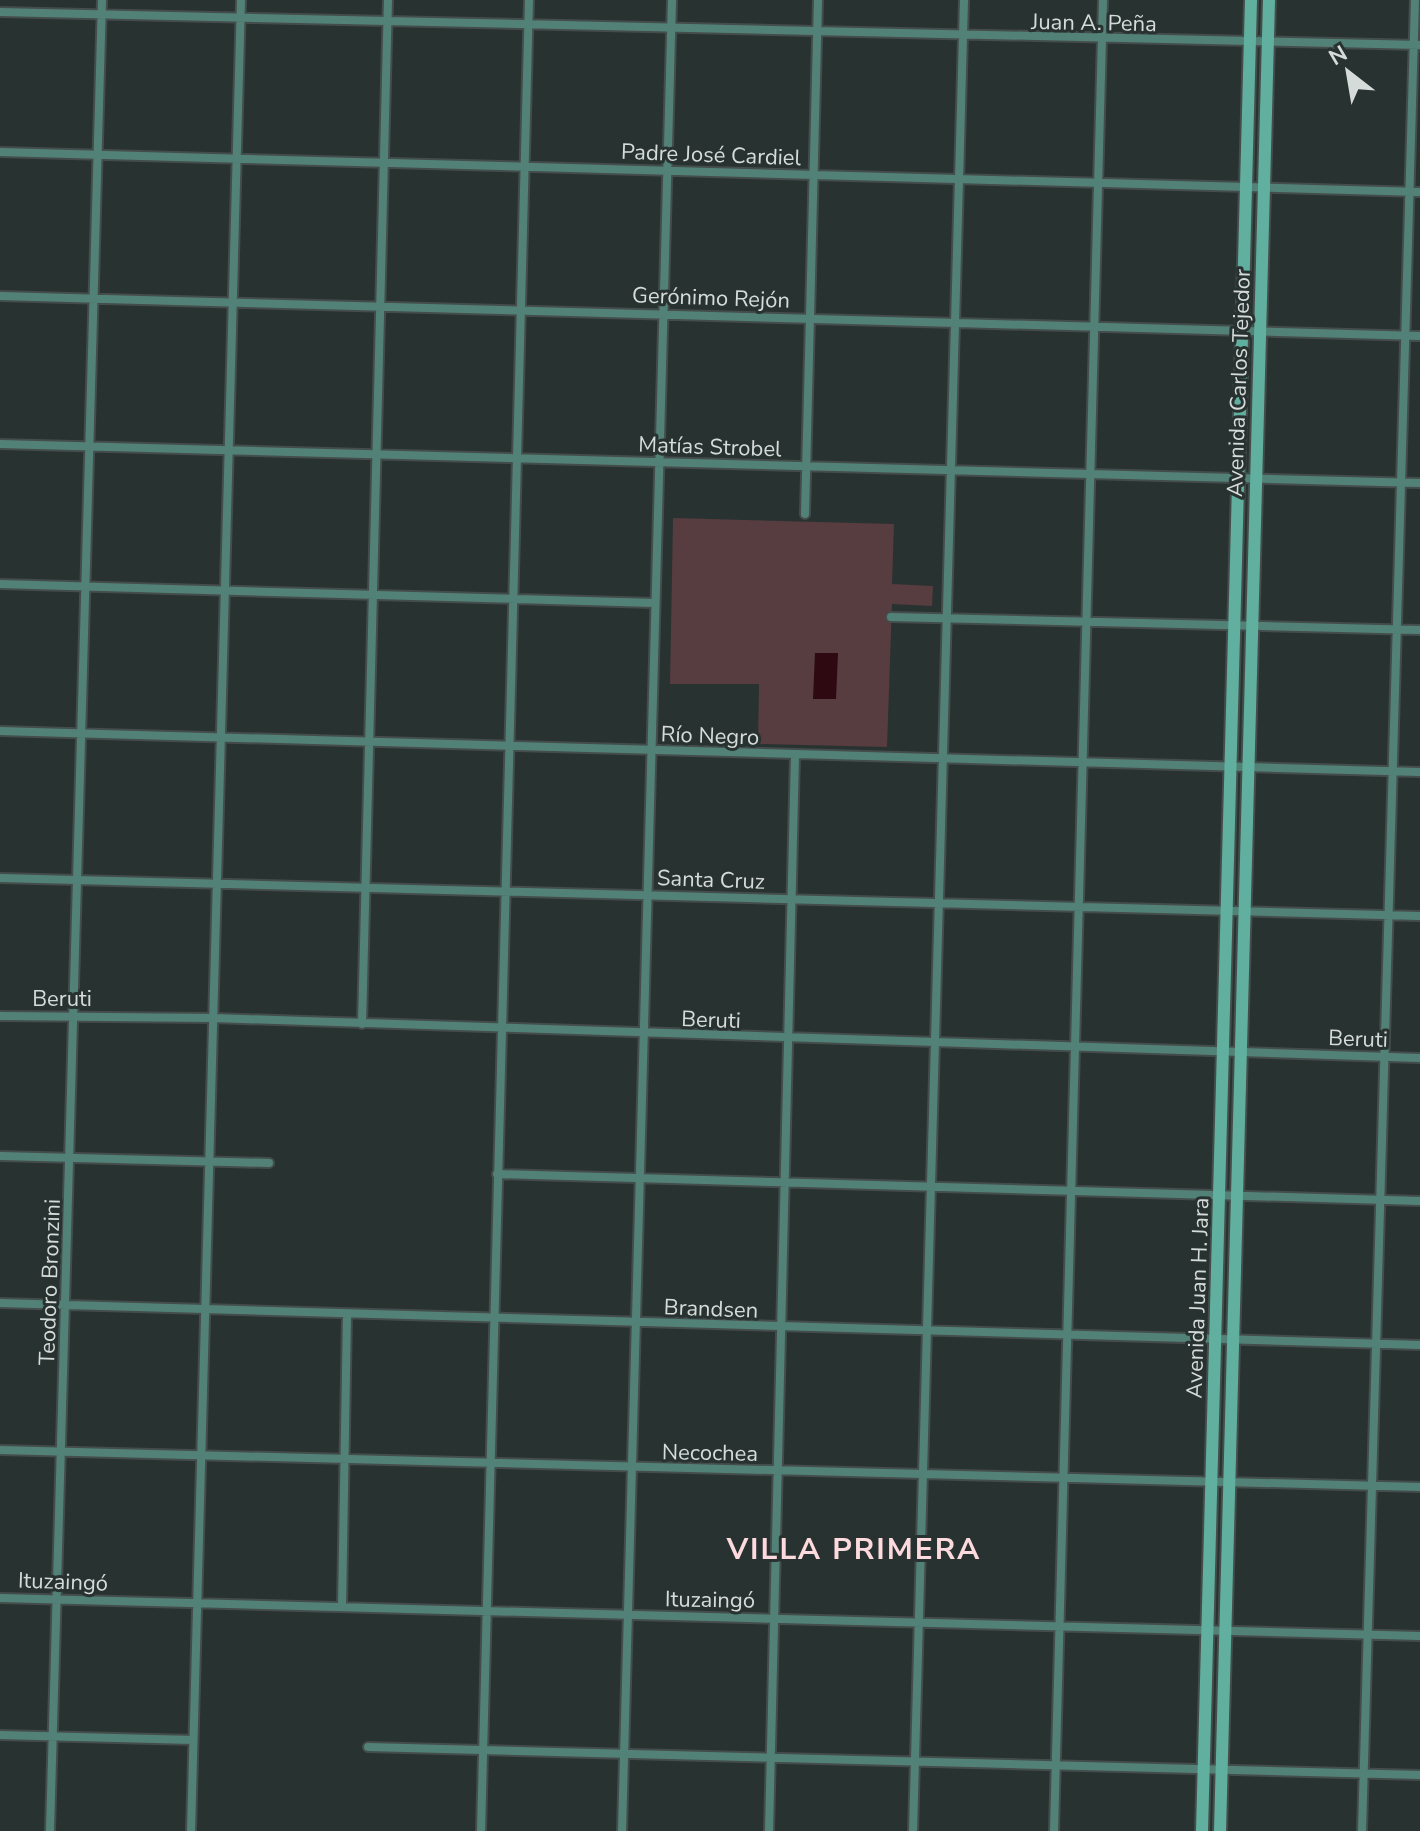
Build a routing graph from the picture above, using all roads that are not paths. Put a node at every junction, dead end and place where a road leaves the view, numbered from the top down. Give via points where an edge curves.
1 (102, 0) edge
2 (241, 0) edge
3 (388, 0) edge
4 (529, 0) edge
5 (672, 0) edge
6 (818, 0) edge
7 (964, 0) edge
8 (1103, 0) edge
9 (1251, 0) edge
10 (1269, 0) edge
11 (1415, 0) edge
12 (0, 12) edge
13 (101, 14) junction
14 (241, 18) junction
15 (387, 22) junction
16 (528, 25) junction
17 (671, 29) junction
18 (817, 33) junction
19 (963, 37) junction
20 (1102, 40) junction
21 (1250, 44) junction
22 (1268, 44) junction
23 (1417, 45) edge
24 (0, 152) edge
25 (98, 154) junction
26 (237, 158) junction
27 (384, 163) junction
28 (524, 165) junction
29 (667, 171) junction
30 (814, 175) junction
31 (959, 177) junction
32 (1098, 183) junction
33 (1246, 187) junction
34 (1264, 188) junction
35 (1410, 192) junction
36 (1420, 192) edge
37 (0, 296) edge
38 (94, 298) junction
39 (233, 302) junction
40 (380, 306) junction
41 (520, 308) junction
42 (663, 314) junction
43 (810, 319) junction
44 (954, 321) junction
45 (1095, 327) junction
46 (1243, 331) junction
47 (1260, 331) junction
48 (1406, 336) junction
49 (1420, 336) edge
50 (0, 444) edge
51 (89, 446) junction
52 (228, 450) junction
53 (376, 455) junction
54 (516, 459) junction
55 (659, 463) junction
56 (806, 467) junction
57 (949, 471) junction
58 (1090, 475) junction
59 (1239, 480) junction
60 (1256, 480) junction
61 (1402, 482) junction
62 (1420, 483) edge
63 (805, 514) dead end
64 (0, 584) edge
65 (84, 587) junction
66 (224, 591) junction
67 (373, 595) junction
68 (512, 599) junction
69 (654, 603) junction
70 (945, 616) junction
71 (891, 617) dead end
72 (1086, 621) junction
73 (1235, 625) junction
74 (1252, 626) junction
75 (1397, 629) junction
76 (1420, 630) edge
77 (0, 731) edge
78 (79, 734) junction
79 (220, 739) junction
80 (369, 744) junction
81 (508, 748) junction
82 (650, 752) junction
83 (795, 755) junction
84 (941, 759) junction
85 (1081, 763) junction
86 (1231, 766) junction
87 (1248, 766) junction
88 (1391, 771) junction
89 (1420, 772) edge
90 (0, 878) edge
91 (77, 880) junction
92 (217, 884) junction
93 (365, 888) junction
94 (504, 891) junction
95 (647, 895) junction
96 (792, 899) junction
97 (937, 903) junction
98 (1077, 907) junction
99 (1227, 911) junction
100 (1244, 911) junction
101 (1387, 915) junction
102 (1420, 916) edge
103 (0, 1016) edge
104 (74, 1016) junction
105 (214, 1018) junction
106 (362, 1024) junction
107 (501, 1029) junction
108 (643, 1034) junction
109 (788, 1039) junction
110 (933, 1044) junction
111 (1074, 1048) junction
112 (1223, 1052) junction
113 (1240, 1053) junction
114 (1383, 1057) junction
115 (1420, 1058) edge
116 (0, 1156) edge
117 (71, 1158) junction
118 (210, 1161) junction
119 (269, 1163) dead end
120 (497, 1174) junction
121 (639, 1178) junction
122 (785, 1181) junction
123 (930, 1187) junction
124 (1070, 1191) junction
125 (1219, 1195) junction
126 (1237, 1196) junction
127 (1379, 1199) junction
128 (1420, 1201) edge
129 (0, 1303) edge
130 (67, 1305) junction
131 (205, 1310) junction
132 (347, 1314) junction
133 (494, 1319) junction
134 (636, 1323) junction
135 (781, 1328) junction
136 (926, 1333) junction
137 (1066, 1337) junction
138 (1216, 1340) junction
139 (1233, 1340) junction
140 (1375, 1344) junction
141 (1420, 1345) edge
142 (0, 1450) edge
143 (62, 1452) junction
144 (201, 1456) junction
145 (345, 1460) junction
146 (490, 1462) junction
147 (632, 1468) junction
148 (778, 1471) junction
149 (922, 1474) junction
150 (1063, 1478) junction
151 (1212, 1482) junction
152 (1229, 1482) junction
153 (1371, 1486) junction
154 (1420, 1487) edge
155 (0, 1598) edge
156 (57, 1599) junction
157 (197, 1603) junction
158 (342, 1607) junction
159 (486, 1609) junction
160 (628, 1615) junction
161 (774, 1618) junction
162 (919, 1624) junction
163 (1059, 1626) junction
164 (1208, 1631) junction
165 (1225, 1631) junction
166 (1367, 1635) junction
167 (1420, 1636) edge
168 (0, 1735) edge
169 (53, 1736) junction
170 (193, 1740) junction
171 (368, 1747) dead end
172 (483, 1749) junction
173 (624, 1753) junction
174 (771, 1757) junction
175 (915, 1761) junction
176 (1055, 1765) junction
177 (1204, 1769) junction
178 (1222, 1769) junction
179 (1363, 1773) junction
180 (1420, 1775) edge
181 (50, 1831) edge
182 (191, 1831) edge
183 (481, 1831) edge
184 (622, 1831) edge
185 (769, 1831) edge
186 (913, 1831) edge
187 (1054, 1831) edge
188 (1202, 1831) edge
189 (1220, 1831) edge
190 (1362, 1831) edge

1 - 13 street, Teodoro Bronzini
2 - 14 street
3 - 15 street
4 - 16 street
5 - 17 street
6 - 18 street
7 - 19 street
8 - 20 street
9 - 21 main road, Avenida Carlos Tejedor
10 - 22 main road, Avenida Carlos Tejedor
11 - 23 street
12 - 13 street, Juan A. Peña
13 - 14 street, Juan A. Peña
13 - 25 street, Teodoro Bronzini
14 - 15 street, Juan A. Peña
14 - 26 street
15 - 16 street, Juan A. Peña
15 - 27 street
16 - 17 street, Juan A. Peña
16 - 28 street
17 - 18 street, Juan A. Peña
17 - 29 street
18 - 19 street, Juan A. Peña
18 - 30 street
19 - 20 street, Juan A. Peña
19 - 31 street
20 - 21 street, Juan A. Peña
20 - 32 street
21 - 22 street, Juan A. Peña
21 - 33 main road, Avenida Carlos Tejedor
22 - 23 street, Juan A. Peña
22 - 34 main road, Avenida Carlos Tejedor
23 - 35 street
24 - 25 street, Padre José Cardiel
25 - 26 street, Padre José Cardiel
25 - 38 street, Teodoro Bronzini
26 - 27 street, Padre José Cardiel
26 - 39 street
27 - 28 street, Padre José Cardiel
27 - 40 street
28 - 29 street, Padre José Cardiel
28 - 41 street
29 - 30 street, Padre José Cardiel
29 - 42 street
30 - 31 street, Padre José Cardiel
30 - 43 street
31 - 32 street, Padre José Cardiel
31 - 44 street
32 - 33 street, Padre José Cardiel
32 - 45 street
33 - 34 street, Padre José Cardiel
33 - 46 main road, Avenida Carlos Tejedor
34 - 35 street, Padre José Cardiel
34 - 47 main road, Avenida Carlos Tejedor
35 - 36 street, Padre José Cardiel
35 - 48 street
37 - 38 street, Gerónimo Rejón
38 - 39 street, Gerónimo Rejón
38 - 51 street, Teodoro Bronzini
39 - 40 street, Gerónimo Rejón
39 - 52 street
40 - 41 street, Gerónimo Rejón
40 - 53 street
41 - 42 street, Gerónimo Rejón
41 - 54 street
42 - 43 street, Gerónimo Rejón
42 - 55 street
43 - 44 street, Gerónimo Rejón
43 - 56 street
44 - 45 street, Gerónimo Rejón
44 - 57 street
45 - 46 street, Gerónimo Rejón
45 - 58 street
46 - 47 street, Gerónimo Rejón
46 - 59 main road, Avenida Carlos Tejedor
47 - 48 street, Gerónimo Rejón
47 - 60 main road, Avenida Carlos Tejedor
48 - 49 street, Gerónimo Rejón
48 - 61 street
50 - 51 street, Matías Strobel
51 - 52 street, Matías Strobel
51 - 65 street, Teodoro Bronzini
52 - 53 street, Matías Strobel
52 - 66 street
53 - 54 street, Matías Strobel
53 - 67 street
54 - 55 street, Matías Strobel
54 - 68 street
55 - 56 street, Matías Strobel
55 - 69 street
56 - 57 street, Matías Strobel
56 - 63 street
57 - 58 street, Matías Strobel
57 - 70 street
58 - 59 street, Matías Strobel
58 - 72 street
59 - 60 street, Matías Strobel
59 - 73 main road, Avenida Carlos Tejedor
60 - 61 street, Matías Strobel
60 - 74 main road, Avenida Carlos Tejedor
61 - 62 street, Matías Strobel
61 - 75 street
64 - 65 street
65 - 66 street
65 - 78 street, Teodoro Bronzini
66 - 67 street
66 - 79 street
67 - 68 street
67 - 80 street
68 - 69 street
68 - 81 street
69 - 82 street
70 - 71 street
70 - 72 street
70 - 84 street
72 - 73 street
72 - 85 street
73 - 74 street
73 - 86 main road, Avenida Carlos Tejedor
74 - 75 street
74 - 87 main road, Avenida Carlos Tejedor
75 - 76 street
75 - 88 street
77 - 78 street, Río Negro
78 - 79 street, Río Negro
78 - 91 street, Teodoro Bronzini
79 - 80 street, Río Negro
79 - 92 street
80 - 81 street, Río Negro
80 - 93 street
81 - 82 street, Río Negro
81 - 94 street
82 - 83 street, Río Negro
82 - 95 street
83 - 84 street, Río Negro
83 - 96 street
84 - 85 street, Río Negro
84 - 97 street
85 - 86 street, Río Negro
85 - 98 street
86 - 87 street, Río Negro
86 - 99 main road, Avenida Juan H. Jara
87 - 88 street, Río Negro
87 - 100 main road, Avenida Juan H. Jara
88 - 89 street, Río Negro
88 - 101 street
90 - 91 street, Santa Cruz
91 - 92 street, Santa Cruz
91 - 104 street, Teodoro Bronzini
92 - 93 street, Santa Cruz
92 - 105 street
93 - 94 street, Santa Cruz
93 - 106 street
94 - 95 street, Santa Cruz
94 - 107 street
95 - 96 street, Santa Cruz
95 - 108 street
96 - 97 street, Santa Cruz
96 - 109 street
97 - 98 street, Santa Cruz
97 - 110 street
98 - 99 street, Santa Cruz
98 - 111 street
99 - 100 street, Santa Cruz
99 - 112 main road, Avenida Juan H. Jara
100 - 101 street, Santa Cruz
100 - 113 main road, Avenida Juan H. Jara
101 - 102 street, Santa Cruz
101 - 114 street
103 - 104 street, Beruti
104 - 105 street, Beruti
104 - 117 street, Teodoro Bronzini
105 - 106 street, Beruti
105 - 118 street
106 - 107 street, Beruti
107 - 108 street, Beruti
107 - 120 street
108 - 109 street, Beruti
108 - 121 street
109 - 110 street, Beruti
109 - 122 street
110 - 111 street, Beruti
110 - 123 street
111 - 112 street, Beruti
111 - 124 street
112 - 113 street, Beruti
112 - 125 main road, Avenida Juan H. Jara
113 - 114 street, Beruti
113 - 126 main road, Avenida Juan H. Jara
114 - 115 street, Beruti
114 - 127 street
116 - 117 street
117 - 118 street
117 - 130 street, Teodoro Bronzini
118 - 119 street
118 - 131 street
120 - 121 street
120 - 133 street
121 - 122 street
121 - 134 street
122 - 123 street
122 - 135 street
123 - 124 street
123 - 136 street
124 - 125 street
124 - 137 street
125 - 126 street
125 - 138 main road, Avenida Juan H. Jara
126 - 127 street
126 - 139 main road, Avenida Juan H. Jara
127 - 128 street
127 - 140 street
129 - 130 street, Brandsen
130 - 131 street, Brandsen
130 - 143 street, Teodoro Bronzini
131 - 132 street, Brandsen
131 - 144 street
132 - 133 street, Brandsen
132 - 145 street
133 - 134 street, Brandsen
133 - 146 street
134 - 135 street, Brandsen
134 - 147 street
135 - 136 street, Brandsen
135 - 148 street
136 - 137 street, Brandsen
136 - 149 street
137 - 138 street, Brandsen
137 - 150 street
138 - 139 street, Brandsen
138 - 151 main road, Avenida Juan H. Jara
139 - 140 street, Brandsen
139 - 152 main road, Avenida Juan H. Jara
140 - 141 street, Brandsen
140 - 153 street
142 - 143 street, Necochea
143 - 144 street, Necochea
143 - 156 street, Teodoro Bronzini
144 - 145 street, Necochea
144 - 157 street
145 - 146 street, Necochea
145 - 158 street
146 - 147 street, Necochea
146 - 159 street
147 - 148 street, Necochea
147 - 160 street
148 - 149 street, Necochea
148 - 161 street
149 - 150 street, Necochea
149 - 162 street
150 - 151 street, Necochea
150 - 163 street
151 - 152 street, Necochea
151 - 164 main road, Avenida Juan H. Jara
152 - 153 street, Necochea
152 - 165 main road, Avenida Juan H. Jara
153 - 154 street, Necochea
153 - 166 street
155 - 156 street, Ituzaingó
156 - 157 street, Ituzaingó
156 - 169 street, Teodoro Bronzini
157 - 158 street, Ituzaingó
157 - 170 street
158 - 159 street, Ituzaingó
159 - 160 street, Ituzaingó
159 - 172 street
160 - 161 street, Ituzaingó
160 - 173 street
161 - 162 street, Ituzaingó
161 - 174 street
162 - 163 street, Ituzaingó
162 - 175 street
163 - 164 street, Ituzaingó
163 - 176 street
164 - 165 street, Ituzaingó
164 - 177 main road, Avenida Juan H. Jara
165 - 166 street, Ituzaingó
165 - 178 main road, Avenida Juan H. Jara
166 - 167 street, Ituzaingó
166 - 179 street
168 - 169 street
169 - 170 street
169 - 181 street, Teodoro Bronzini
170 - 182 street
171 - 172 street
172 - 173 street
172 - 183 street
173 - 174 street
173 - 184 street
174 - 175 street
174 - 185 street
175 - 176 street
175 - 186 street
176 - 177 street
176 - 187 street
177 - 178 street
177 - 188 main road, Avenida Juan H. Jara
178 - 179 street
178 - 189 main road, Avenida Juan H. Jara
179 - 180 street
179 - 190 street

